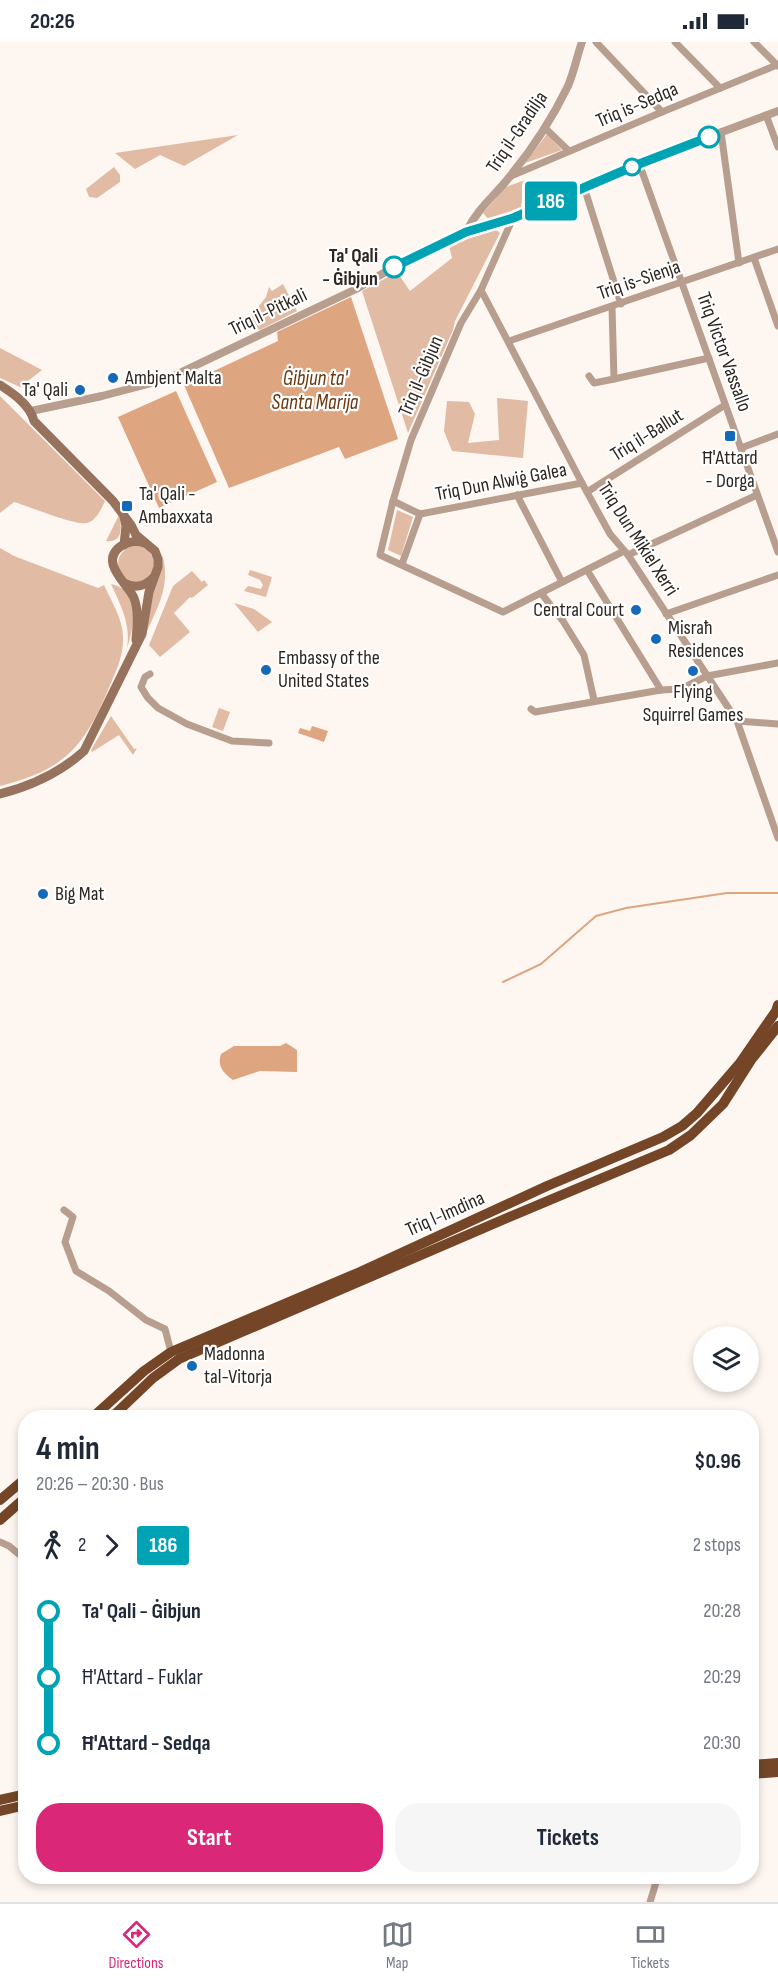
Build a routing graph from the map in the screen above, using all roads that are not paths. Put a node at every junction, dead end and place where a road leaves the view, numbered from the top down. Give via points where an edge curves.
1 (582, 42) edge
2 (596, 42) edge
3 (675, 42) edge
4 (754, 42) edge
5 (778, 66) edge
6 (720, 88) junction
7 (778, 111) edge
8 (662, 112) junction
9 (766, 115) junction
10 (545, 128) junction
11 (721, 132) junction
12 (778, 147) edge
13 (569, 151) junction
14 (639, 164) junction
15 (511, 176) junction
16 (584, 186) junction
17 (513, 218) junction
18 (466, 232) junction
19 (778, 249) edge
20 (754, 258) junction
21 (739, 263) junction
22 (682, 283) junction
23 (481, 290) junction
24 (621, 304) junction
25 (612, 307) junction
26 (778, 326) edge
27 (509, 341) junction
28 (709, 358) junction
29 (589, 376) dead end
30 (614, 379) junction
31 (0, 385) edge
32 (725, 405) junction
33 (31, 411) junction
34 (778, 434) edge
35 (741, 448) junction
36 (582, 483) junction
37 (587, 492) junction
38 (517, 495) junction
39 (757, 495) junction
40 (393, 501) junction
41 (123, 514) junction
42 (420, 514) junction
43 (775, 535) edge
44 (124, 545) junction
45 (148, 545) junction
46 (778, 552) edge
47 (626, 553) junction
48 (402, 564) junction
49 (587, 570) junction
50 (156, 575) junction
51 (778, 575) edge
52 (120, 580) junction
53 (562, 582) junction
54 (541, 593) junction
55 (666, 614) junction
56 (133, 652) junction
57 (778, 663) edge
58 (150, 674) dead end
59 (707, 676) junction
60 (661, 690) junction
61 (594, 700) junction
62 (531, 709) dead end
63 (737, 721) junction
64 (778, 724) edge
65 (269, 743) dead end
66 (0, 794) edge
67 (778, 838) edge
68 (778, 1005) edge
69 (778, 1026) edge
70 (64, 1210) dead end
71 (171, 1352) junction
72 (101, 1410) edge
73 (119, 1410) edge
74 (18, 1485) edge
75 (0, 1500) edge
76 (18, 1504) edge
77 (0, 1520) edge
78 (0, 1542) edge
79 (18, 1553) edge
80 (778, 1763) edge
81 (759, 1764) edge
82 (778, 1772) edge
83 (759, 1773) edge
84 (18, 1796) edge
85 (0, 1800) edge
86 (18, 1807) edge
87 (0, 1811) edge
88 (656, 1884) edge
89 (650, 1902) edge

1 - 10 street, Triq il-Gradilja via 568,85
2 - 8 street
3 - 6 street
4 - 5 street
5 - 6 street, Triq is-Sedqa
6 - 8 street, Triq is-Sedqa
7 - 9 street, Triq il-Pitkali
8 - 13 street, Triq is-Sedqa
9 - 11 street, Triq il-Pitkali
9 - 12 street
10 - 13 street
10 - 15 street, Triq il-Gradilja
11 - 14 street, Triq il-Pitkali
11 - 21 street
13 - 15 street, Triq is-Sedqa
14 - 16 street, Triq il-Pitkali
14 - 22 street, Triq Victor Vassallo
15 - 18 street, Triq il-Gradilja via 490,197
16 - 17 street, Triq il-Pitkali
16 - 24 street
17 - 18 street, Triq il-Pitkali
17 - 23 street, Triq il-Ġibjun
18 - 33 street, Triq il-Pitkali via 167,379
19 - 20 street, Triq is-Sienja
20 - 21 street, Triq is-Sienja
20 - 26 street
21 - 22 street, Triq is-Sienja
22 - 24 street, Triq is-Sienja
22 - 28 street, Triq Victor Vassallo
23 - 27 street, Triq Dun Mikiel Xerri
23 - 40 street, Triq il-Ġibjun via 461,323 411,440
24 - 25 street, Triq is-Sienja
25 - 27 street, Triq is-Sienja
25 - 30 street
27 - 36 street, Triq Dun Mikiel Xerri
28 - 30 street
28 - 32 street, Triq Victor Vassallo
29 - 30 street via 594,383
31 - 33 main road
32 - 35 street, Triq Victor Vassallo
32 - 37 street, Triq il-Ballut
33 - 41 main road via 34,421
34 - 35 street
35 - 39 street, Triq Victor Vassallo
36 - 37 street, Triq Dun Mikiel Xerri
36 - 38 street, Triq Dun Alwiġ Galea
37 - 47 street, Triq Dun Mikiel Xerri via 610,534
38 - 42 street, Triq Dun Alwiġ Galea
38 - 53 street
39 - 43 street, Triq Victor Vassallo
39 - 47 street
40 - 42 street, Triq Dun Alwiġ Galea
40 - 48 street, Triq il-Ġibjun via 380,555
41 - 44 main road
41 - 45 main road via 136,535
42 - 48 street
43 - 46 street, Triq Victor Vassallo
44 - 45 main road via 134,541
44 - 52 main road via 118,549 113,565
45 - 50 main road via 158,559
47 - 49 street
47 - 55 street, Triq Dun Mikiel Xerri
48 - 54 street via 503,612
49 - 53 street
49 - 60 street
50 - 52 main road via 135,586
50 - 56 main road via 142,634
51 - 55 street
52 - 56 main road via 134,598
53 - 54 street
54 - 61 street via 584,655
55 - 59 street, Triq Dun Mikiel Xerri
56 - 66 main road via 84,751 58,771
57 - 59 street
58 - 65 street via 141,687 158,708 232,741
59 - 60 street via 681,689
59 - 63 street, Triq Dun Mikiel Xerri
60 - 61 street
61 - 62 street via 535,712
63 - 64 street
63 - 67 street, Triq Dun Mikiel Xerri
68 - 71 highway, Triq l-Imdina via 740,1063 697,1113 663,1137
69 - 73 highway, Triq l-Imdina via 723,1104 669,1150 179,1359
70 - 71 street via 73,1217 65,1242 76,1271 165,1329
71 - 72 highway, Triq l-Imdina
74 - 75 highway
76 - 77 highway
78 - 79 street
80 - 81 highway
82 - 83 highway
84 - 85 highway
86 - 87 highway
88 - 89 street

